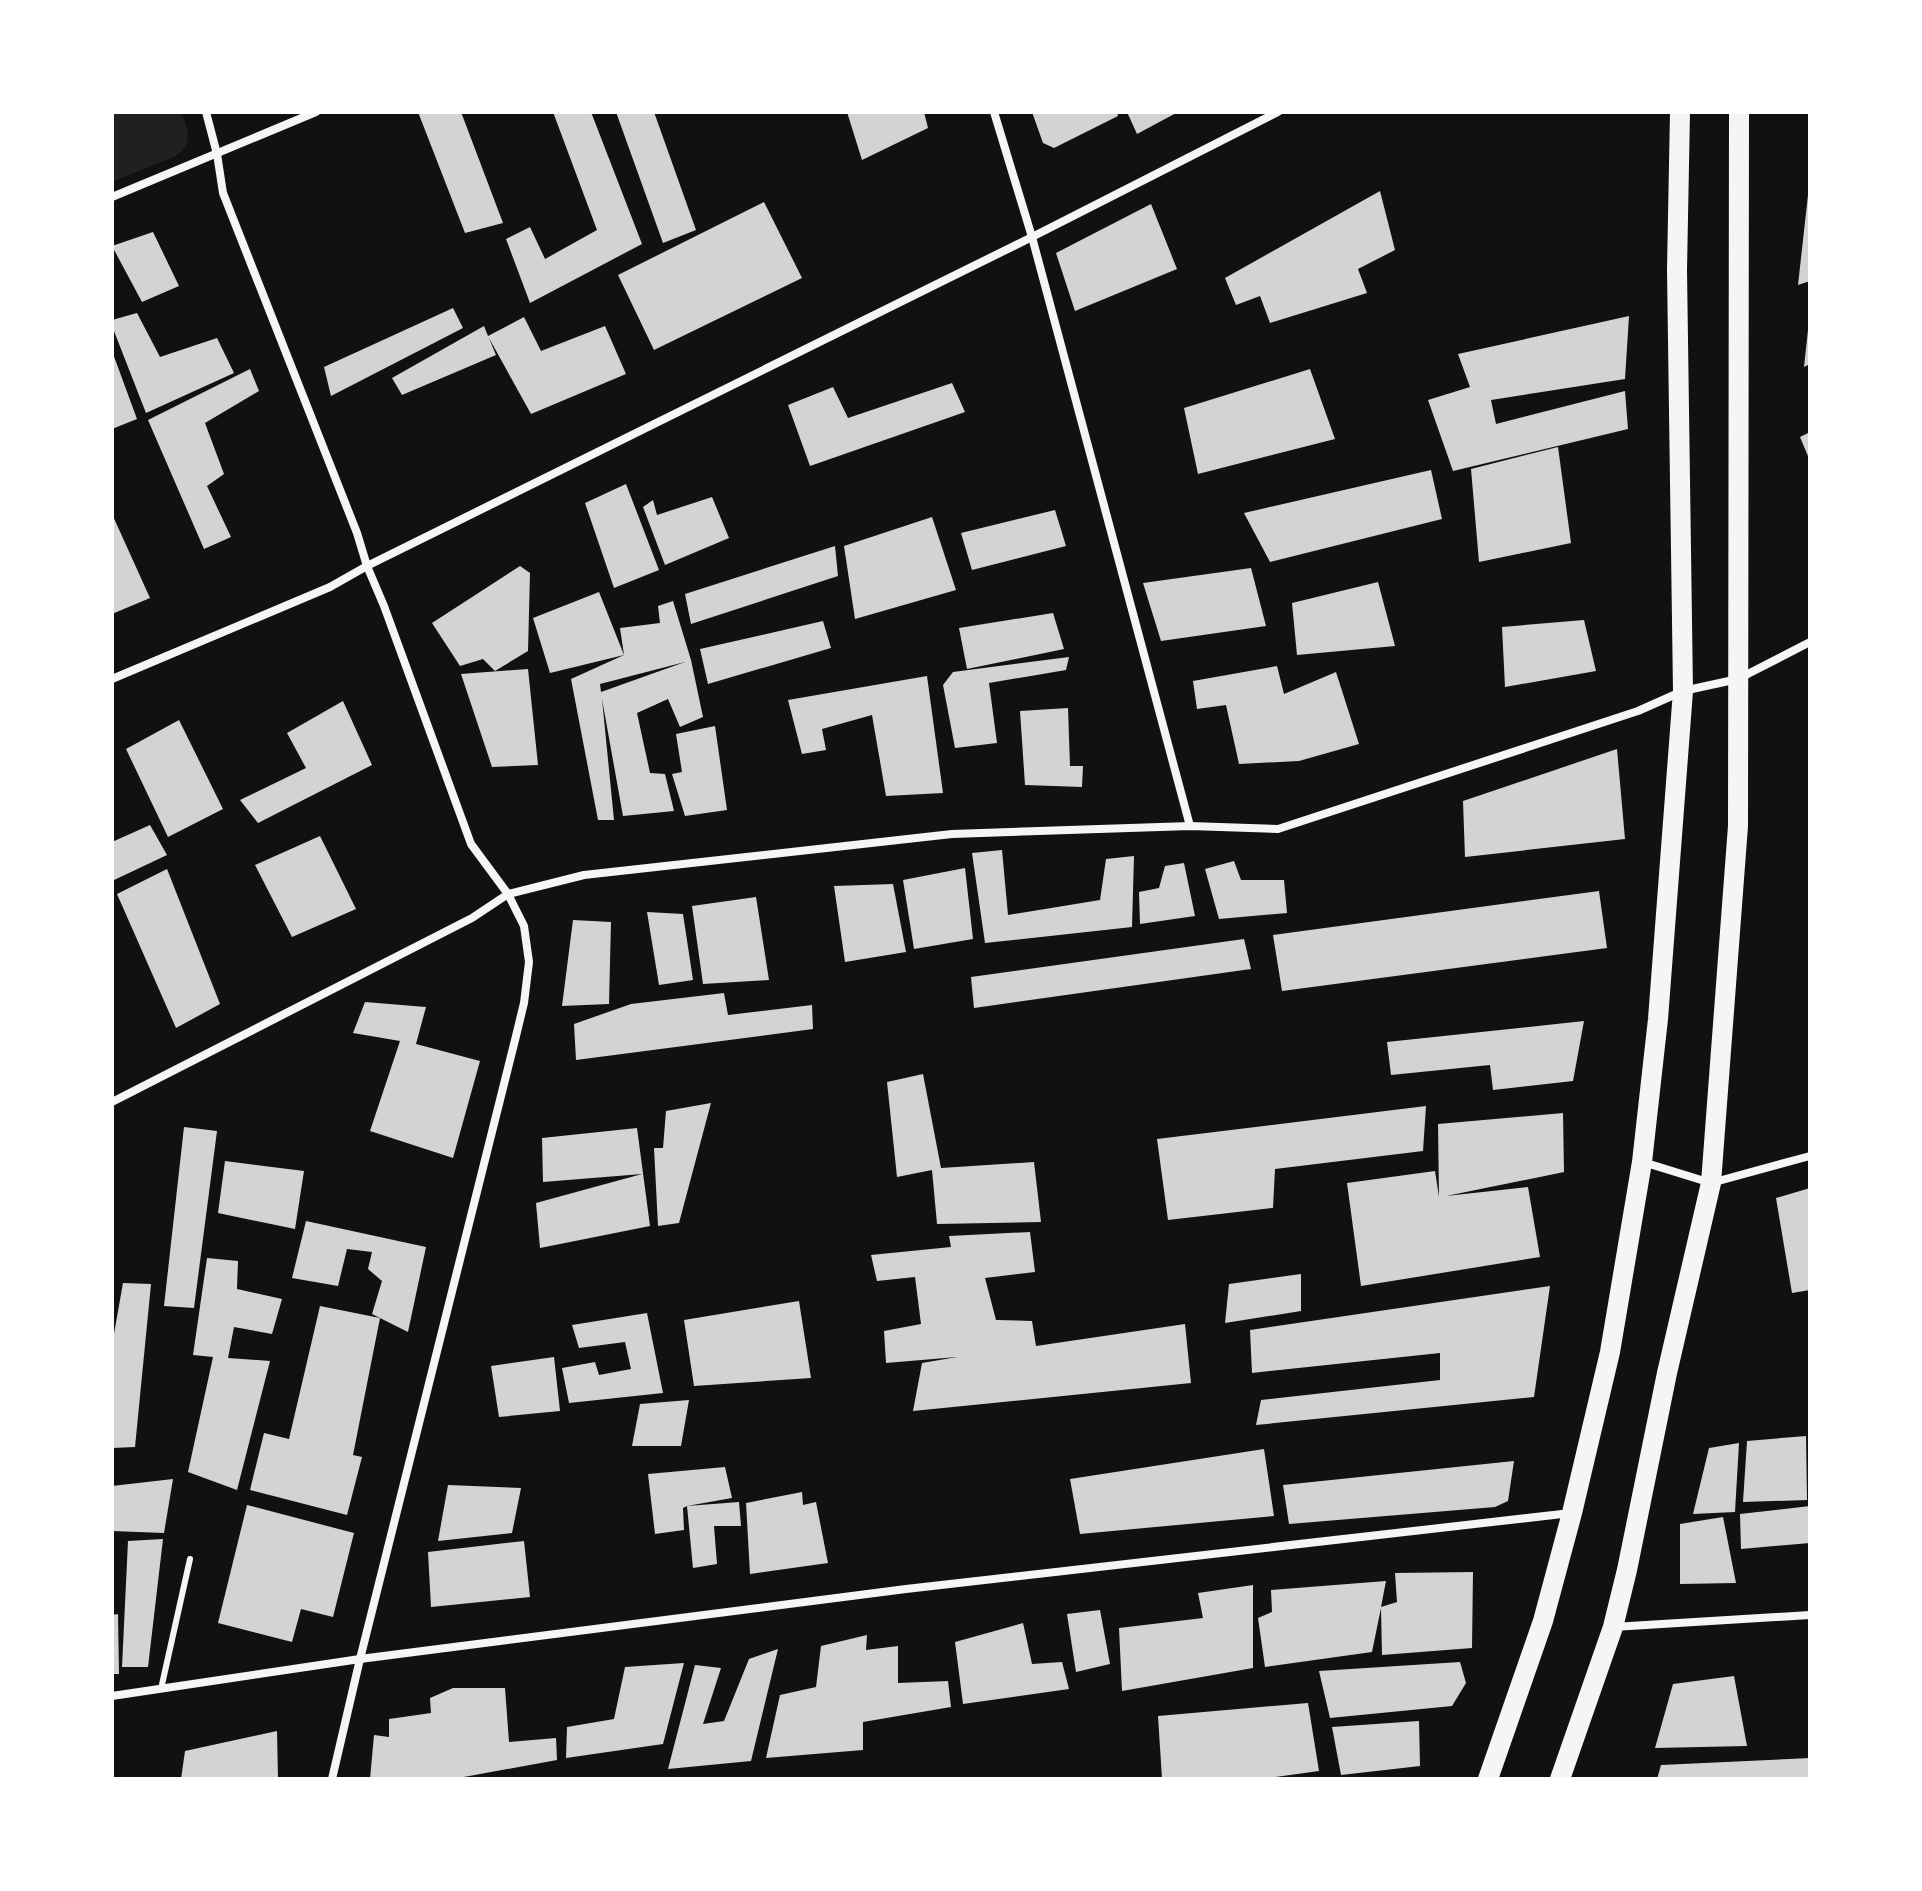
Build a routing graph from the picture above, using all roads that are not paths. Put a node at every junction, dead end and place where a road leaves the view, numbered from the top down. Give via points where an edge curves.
1 (206, 112) edge
2 (316, 112) edge
3 (994, 112) edge
4 (1278, 112) edge
5 (1680, 112) edge
6 (1739, 112) edge
7 (217, 154) junction
8 (112, 197) edge
9 (1032, 237) junction
10 (367, 566) junction
11 (1810, 642) edge
12 (112, 679) edge
13 (1738, 679) junction
14 (1683, 691) junction
15 (1190, 826) junction
16 (508, 894) junction
17 (112, 1102) edge
18 (1810, 1156) edge
19 (1642, 1162) junction
20 (1711, 1183) junction
21 (1572, 1513) junction
22 (190, 1559) dead end
23 (1810, 1615) edge
24 (1613, 1627) junction
25 (360, 1659) junction
26 (161, 1689) junction
27 (112, 1696) edge
28 (332, 1779) edge
29 (1488, 1779) edge
30 (1560, 1779) edge

1 - 7 street
2 - 7 street
3 - 9 street
4 - 9 street
5 - 14 main road
6 - 13 main road
7 - 8 street
7 - 10 street via 223,193
9 - 10 street
9 - 15 street
10 - 12 street via 330,587
10 - 16 street via 471,844
11 - 13 street
13 - 14 street
13 - 20 main road via 1738,826
14 - 15 street via 1638,711 1278,829
14 - 19 main road
15 - 16 street via 952,834 584,875
16 - 17 street via 472,918
16 - 25 street via 524,926 529,962 524,1003
18 - 20 street
19 - 20 street
19 - 21 main road via 1610,1352
20 - 24 main road
21 - 25 street via 906,1589
21 - 29 main road via 1543,1621
22 - 26 lane
23 - 24 street
24 - 30 main road
25 - 26 street
25 - 28 street
26 - 27 street

